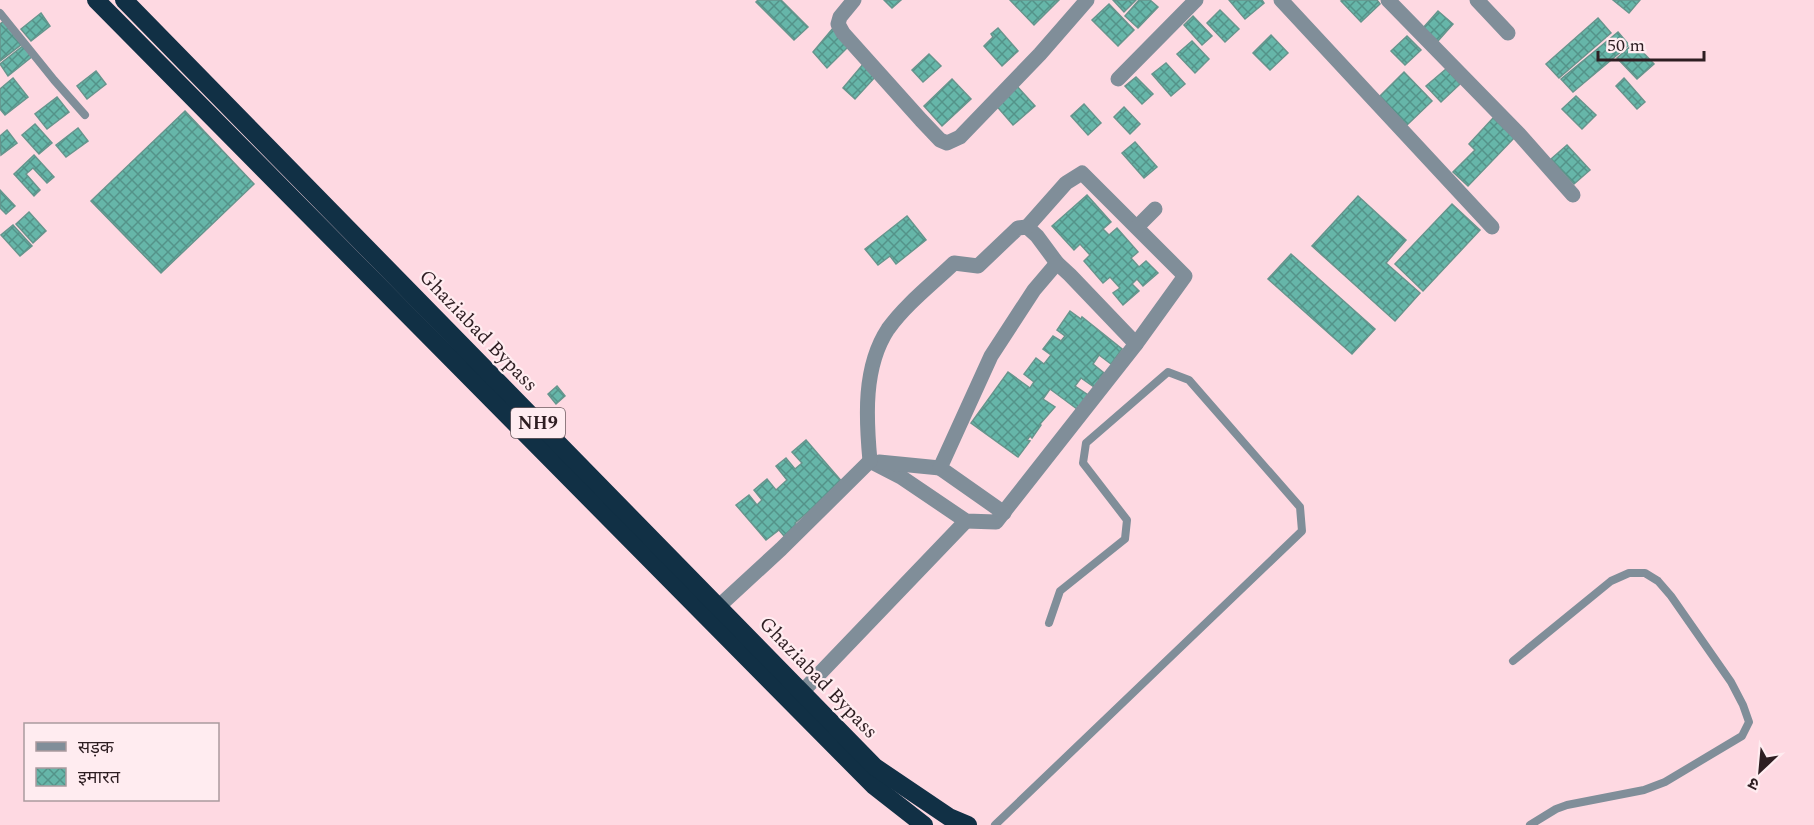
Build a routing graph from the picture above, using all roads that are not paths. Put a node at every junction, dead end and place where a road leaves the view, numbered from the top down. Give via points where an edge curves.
1 (96, 0) edge
2 (124, 0) edge
3 (854, 0) edge
4 (1087, 0) edge
5 (1196, 0) edge
6 (1281, 0) edge
7 (1388, 0) edge
8 (1477, 0) edge
9 (0, 13) edge
10 (1508, 33) dead end
11 (1118, 79) dead end
12 (85, 115) dead end
13 (1573, 195) dead end
14 (1155, 209) dead end
15 (1027, 227) junction
16 (1137, 227) junction
17 (1492, 227) dead end
18 (1057, 263) junction
19 (1136, 344) junction
20 (870, 461) junction
21 (940, 468) junction
22 (1004, 513) junction
23 (966, 521) junction
24 (648, 547) junction
25 (718, 607) junction
26 (1049, 623) dead end
27 (1513, 661) dead end
28 (802, 692) junction
29 (924, 825) edge
30 (968, 825) edge
31 (994, 825) edge
32 (1530, 825) edge

1 - 24 highway, Ghaziabad Bypass / NH9
2 - 24 highway, Ghaziabad Bypass / NH9
3 - 4 street via 840,16 838,24 843,33 940,140 947,143 960,137
5 - 11 street
6 - 17 street
7 - 13 street
8 - 10 street
9 - 12 lane
14 - 16 street
15 - 16 street via 1066,183 1082,173
15 - 18 street
15 - 20 street via 1018,228 978,266 954,263 888,329 877,354 867,396
16 - 19 street via 1185,276
18 - 19 street
18 - 21 street via 1034,290 991,356
19 - 22 street
20 - 21 street
20 - 23 street
20 - 25 street
21 - 22 street
22 - 23 street via 996,522
23 - 28 street
24 - 25 highway, Ghaziabad Bypass / NH9
24 - 29 highway, Ghaziabad Bypass / NH9 via 874,786
25 - 28 highway, Ghaziabad Bypass / NH9
26 - 31 lane via 1060,591 1125,539 1127,520 1083,463 1086,443 1168,372 1188,380 1300,507 1302,531
27 - 32 lane via 1611,581 1629,573 1645,573 1671,596 1724,673 1749,723 1742,736 1665,782 1568,805
28 - 30 highway, Ghaziabad Bypass / NH9 via 875,767 949,818

